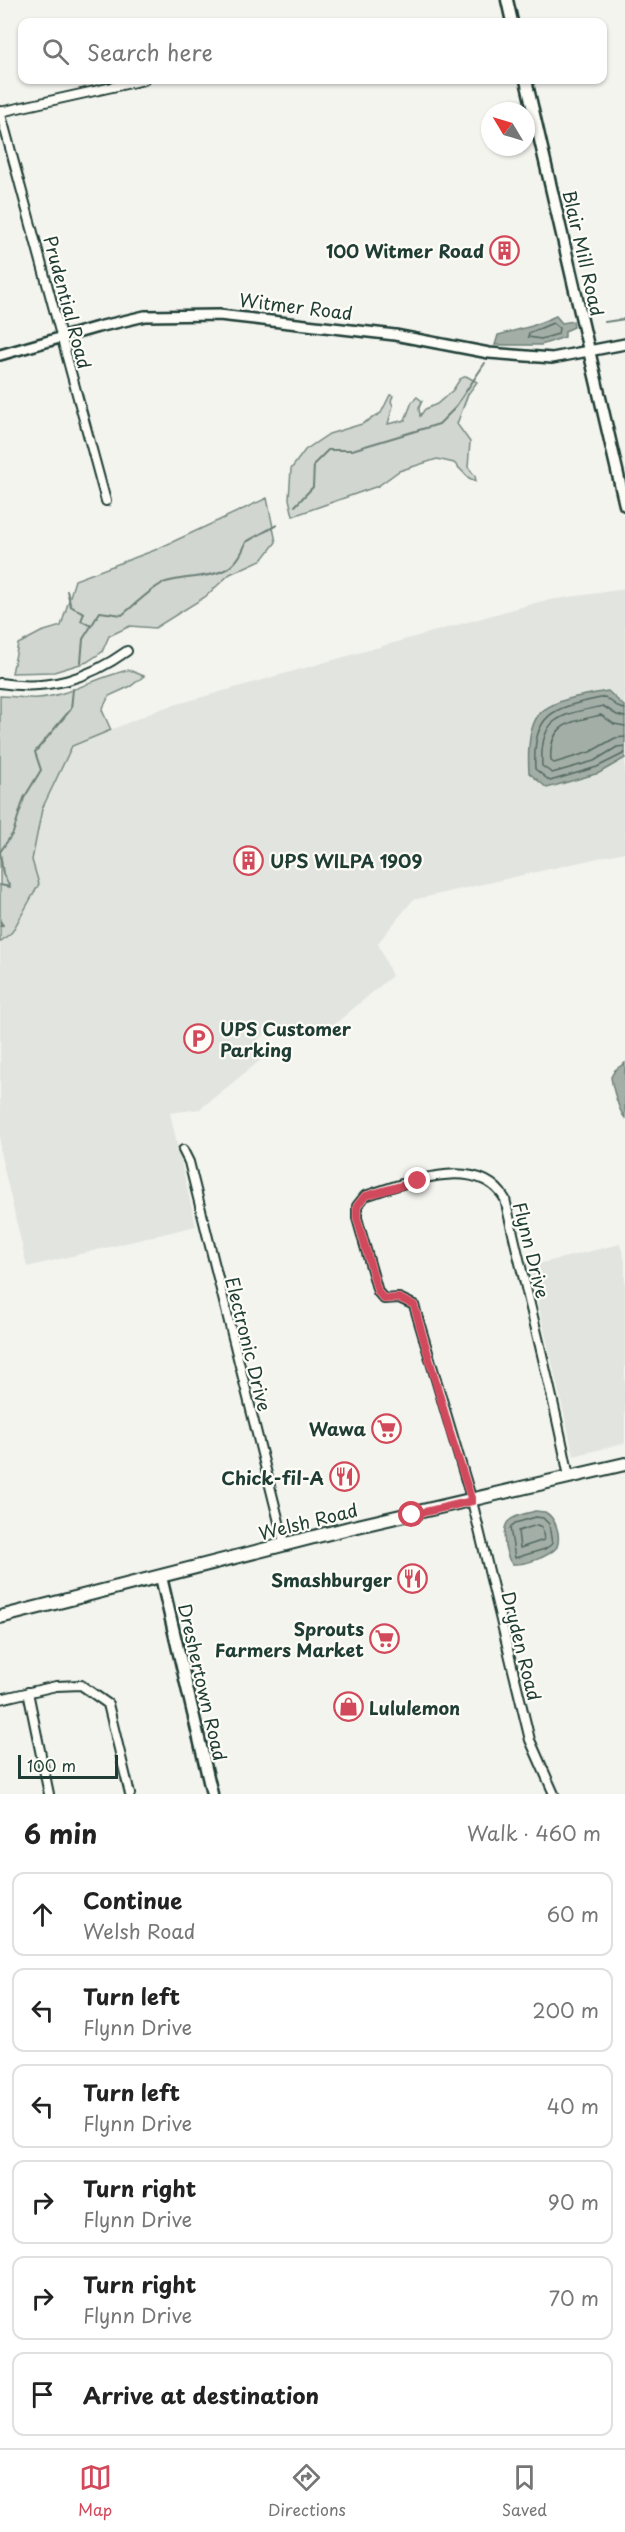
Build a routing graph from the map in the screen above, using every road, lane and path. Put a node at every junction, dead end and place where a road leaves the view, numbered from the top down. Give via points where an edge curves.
1 (507, 0) edge
2 (511, 18) edge
3 (126, 84) edge
4 (527, 84) edge
5 (0, 112) edge
6 (63, 338) junction
7 (625, 344) edge
8 (590, 352) junction
9 (0, 355) edge
10 (106, 501) dead end
11 (625, 505) edge
12 (127, 651) dead end
13 (0, 683) edge
14 (183, 1150) dead end
15 (625, 1464) edge
16 (569, 1477) junction
17 (472, 1501) junction
18 (285, 1546) junction
19 (161, 1577) junction
20 (0, 1617) edge
21 (28, 1692) junction
22 (0, 1699) edge
23 (49, 1794) edge
24 (130, 1794) edge
25 (212, 1794) edge
26 (554, 1794) edge

1 - 2 main road
3 - 5 street
4 - 8 main road, Blair Mill Road
5 - 6 street, Prudential Road
6 - 8 street, Witmer Road via 146,316 219,315 395,335 489,353 552,358
6 - 9 street, Witmer Road
6 - 10 street, Prudential Road
7 - 8 street, Witmer Road
8 - 11 main road, Blair Mill Road
12 - 13 street via 93,672 67,682 33,686
14 - 18 street, Electronic Drive
15 - 16 main road, Welsh Road
16 - 17 main road, Welsh Road
16 - 17 street, Flynn Drive via 505,1199 481,1177 443,1175 365,1196 357,1206 357,1218 378,1292 384,1299 399,1298 414,1305
17 - 18 main road, Welsh Road
17 - 26 street, Dryden Road via 530,1740
18 - 19 main road, Welsh Road
19 - 20 main road, Welsh Road
19 - 25 main road, Dreshertown Road
21 - 22 street
21 - 23 street
21 - 24 street via 81,1685 108,1704

